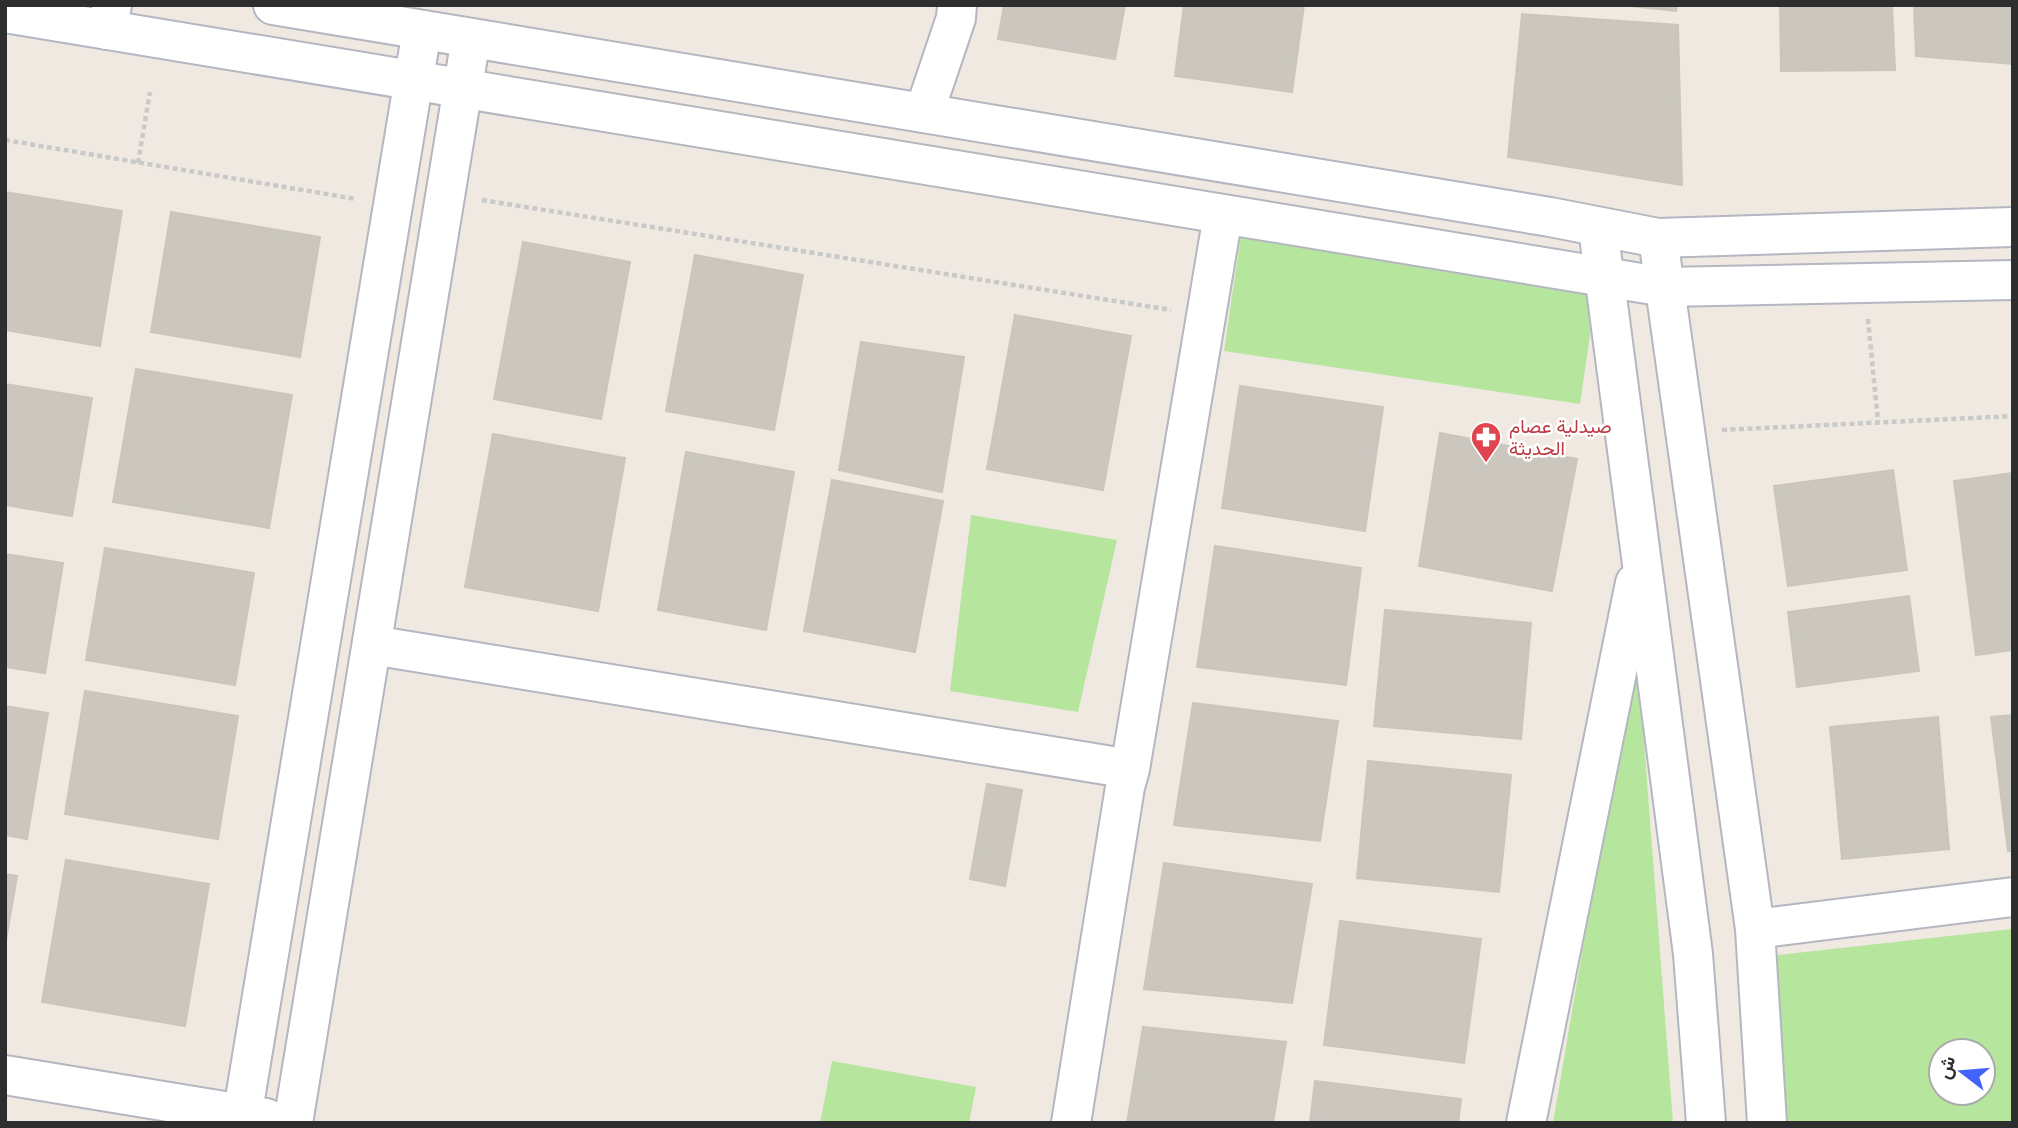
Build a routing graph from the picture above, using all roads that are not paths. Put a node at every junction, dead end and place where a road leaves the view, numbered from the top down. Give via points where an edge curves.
1 (273, 5) edge
2 (957, 5) edge
3 (5, 13) edge
4 (109, 18) edge
5 (422, 30) junction
6 (471, 38) junction
7 (412, 80) junction
8 (463, 89) junction
9 (924, 113) junction
10 (1223, 215) junction
11 (2013, 227) edge
12 (1598, 228) junction
13 (1658, 238) junction
14 (1605, 277) junction
15 (2013, 279) edge
16 (1665, 287) junction
17 (1641, 553) junction
18 (372, 645) junction
19 (1130, 769) junction
20 (2013, 897) edge
21 (1755, 929) junction
22 (5, 1075) edge
23 (242, 1119) edge
24 (293, 1123) edge
25 (1071, 1123) edge
26 (1526, 1123) edge
27 (1706, 1123) edge
28 (1767, 1123) edge

1 - 5 street
2 - 9 street
3 - 4 street
4 - 7 street
5 - 6 street
5 - 7 street
6 - 8 street
6 - 9 street
7 - 8 street
7 - 23 street
8 - 10 street
8 - 18 street
9 - 12 street
10 - 14 street
10 - 19 street
11 - 13 street
12 - 13 street
12 - 14 street
13 - 16 street
14 - 16 street
14 - 17 street
15 - 16 street
16 - 21 street
17 - 26 street
17 - 27 street via 1693,954
18 - 19 street
18 - 24 street
19 - 25 street
20 - 21 street
21 - 28 street
22 - 23 street
23 - 24 street

